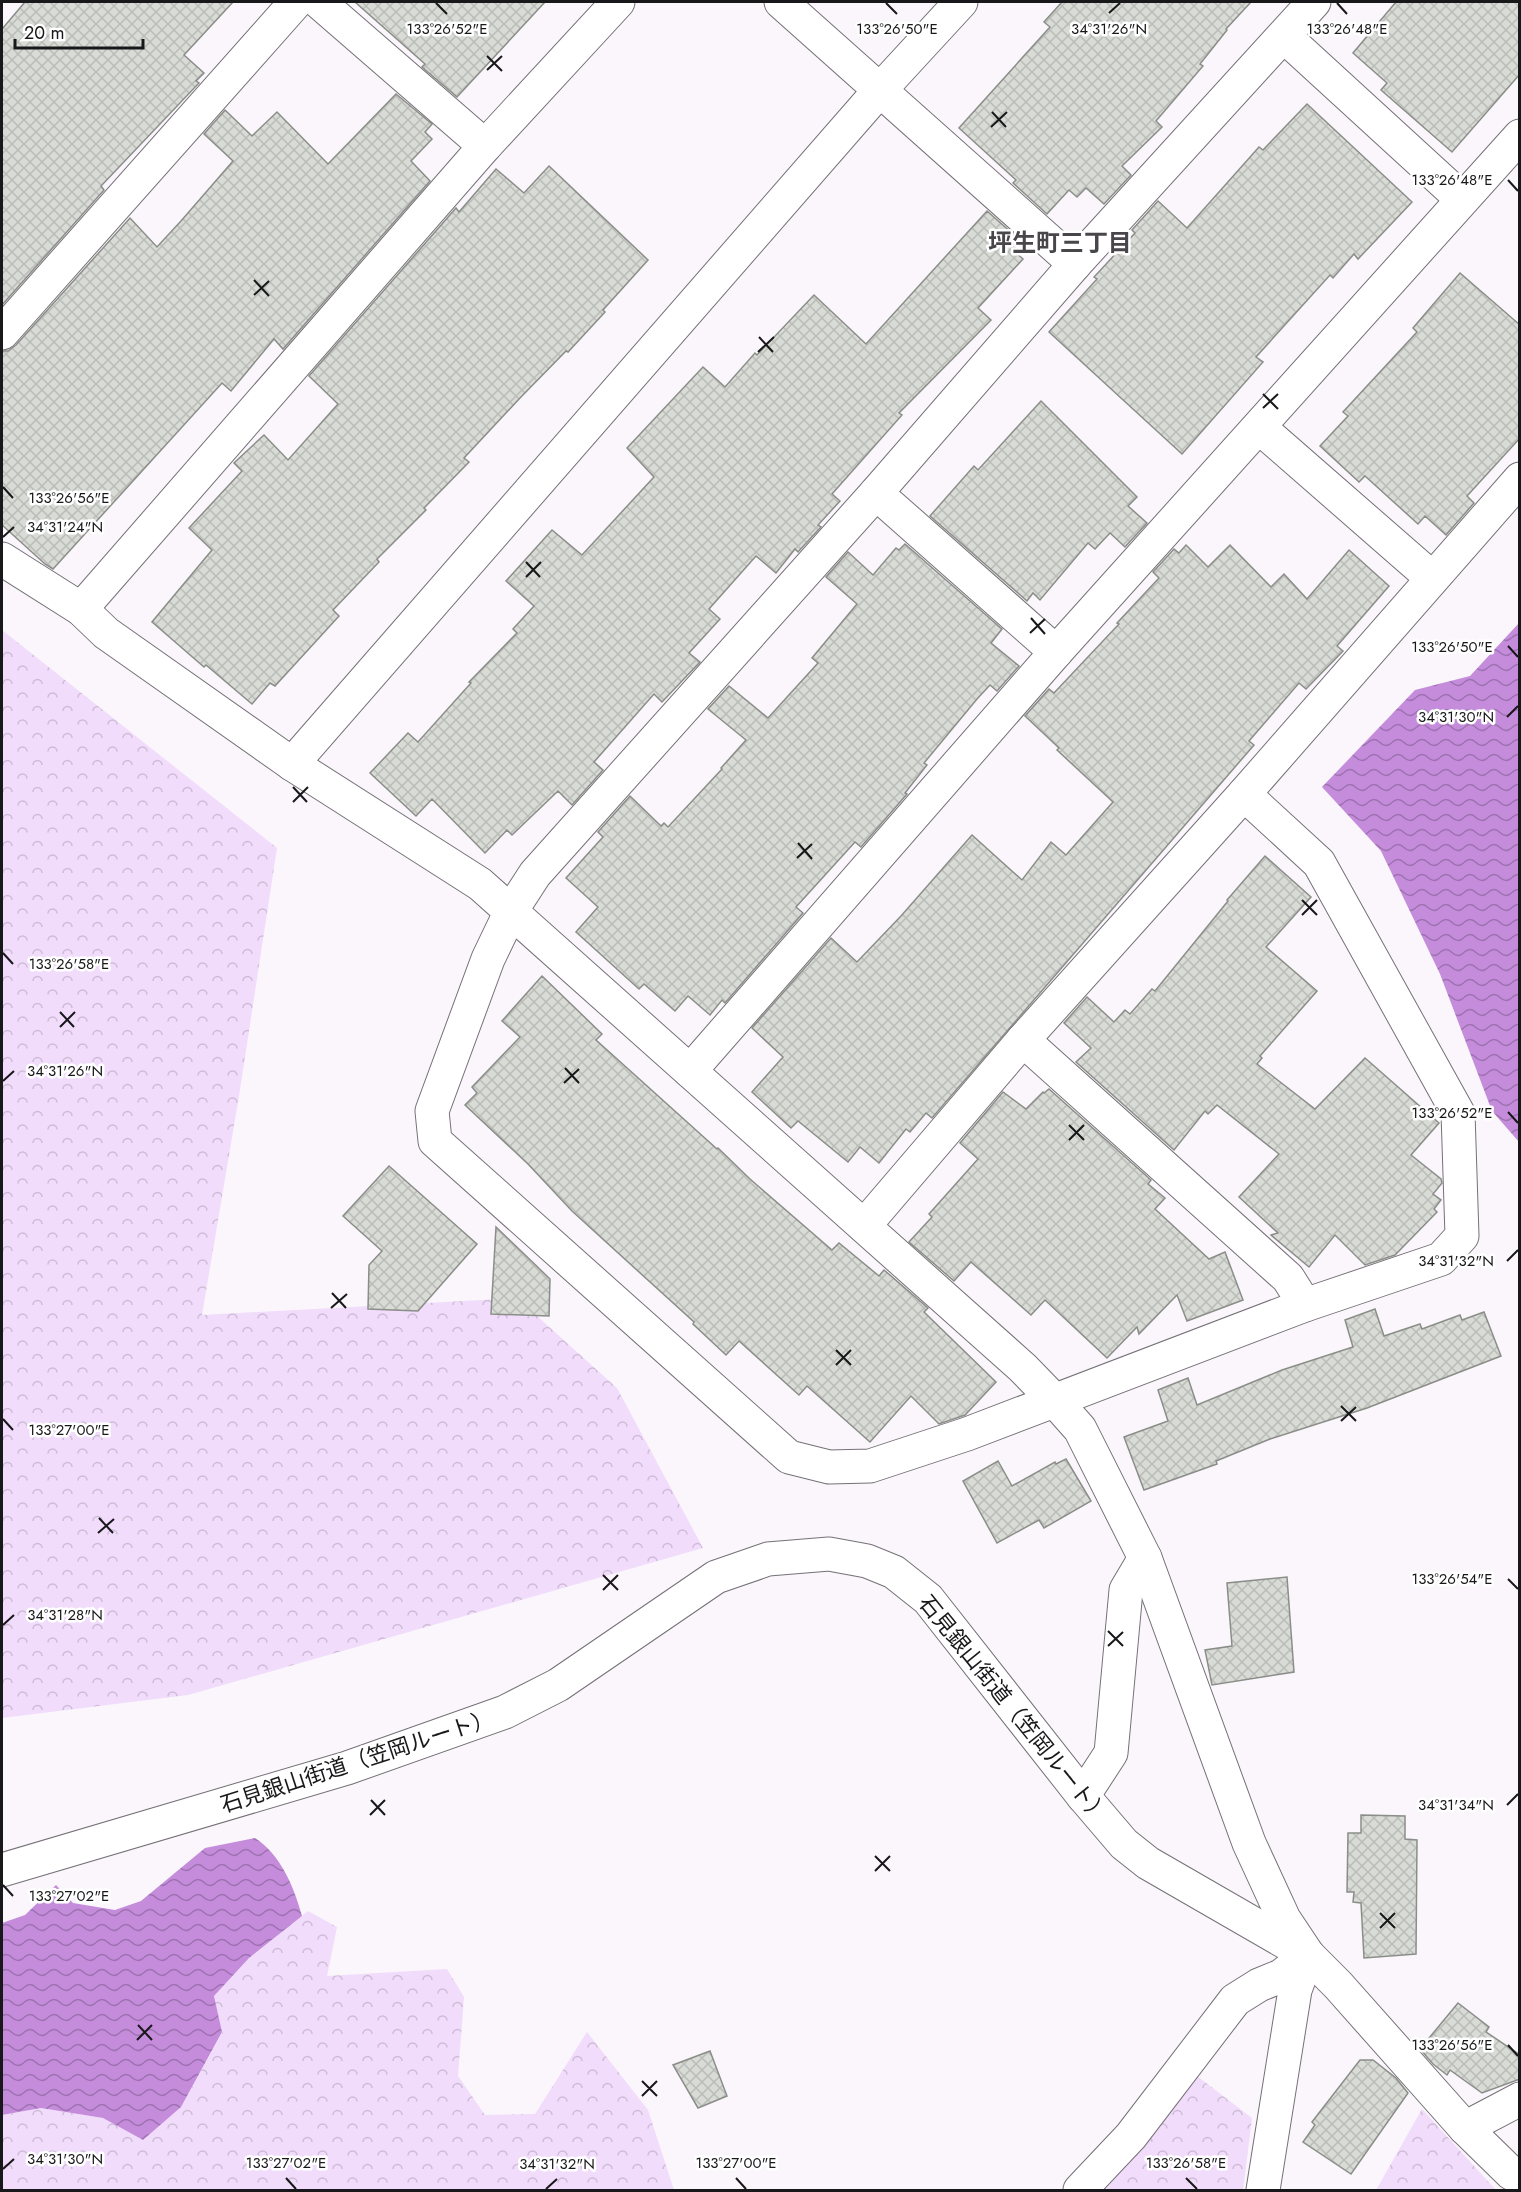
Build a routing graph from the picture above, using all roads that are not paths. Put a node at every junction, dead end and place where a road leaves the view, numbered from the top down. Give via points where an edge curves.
1 (296, 2) edge
2 (319, 2) edge
3 (618, 2) edge
4 (781, 2) edge
5 (961, 2) edge
6 (1314, 2) edge
7 (1284, 36) junction
8 (879, 91) junction
9 (1520, 135) edge
10 (484, 146) junction
11 (1462, 199) junction
12 (1075, 264) junction
13 (2, 333) edge
14 (1259, 427) junction
15 (1520, 479) edge
16 (876, 492) junction
17 (2, 559) edge
18 (1432, 578) junction
19 (81, 609) junction
20 (1056, 652) junction
21 (292, 764) junction
22 (1244, 794) junction
23 (511, 911) junction
24 (1023, 1040) junction
25 (690, 1071) junction
26 (864, 1226) junction
27 (1305, 1305) junction
28 (1056, 1402) junction
29 (1145, 1558) junction
30 (1083, 1796) junction
31 (2, 1870) edge
32 (1308, 1955) junction
33 (1520, 2099) edge
34 (1465, 2128) junction
35 (1520, 2178) edge
36 (1080, 2190) edge
37 (1263, 2190) edge

1 - 13 street
2 - 10 street
3 - 10 street
4 - 8 street
5 - 8 street
6 - 7 street
7 - 11 street
7 - 12 street
8 - 12 street
8 - 21 street
9 - 11 street
10 - 19 street
11 - 14 street
12 - 16 street
14 - 18 street
14 - 20 street
15 - 18 street
16 - 20 street
16 - 23 street via 535,874
17 - 19 street
18 - 22 street
19 - 21 street via 106,633
20 - 25 street
21 - 23 street via 480,884
22 - 24 street
22 - 27 street via 1319,863 1458,1113 1462,1236 1442,1259
23 - 25 street
23 - 28 street via 488,959 432,1111 435,1141 789,1456 829,1467 870,1466
24 - 26 street
24 - 27 street via 1288,1278
25 - 26 street
26 - 28 street
27 - 28 street
28 - 29 street via 1080,1429
29 - 30 street via 1126,1590 1111,1753
29 - 32 street via 1249,1843 1284,1919
30 - 31 street, 石見銀山街道（笠岡ルート） via 928,1599 894,1572 867,1561 829,1554 796,1555 768,1559 716,1577 558,1685 505,1712 347,1768
30 - 32 street, 石見銀山街道（笠岡ルート） via 1124,1844 1148,1863
32 - 34 street
32 - 36 street via 1281,1976 1235,2000 1131,2136
32 - 37 street via 1295,1990
33 - 34 street
34 - 35 street

